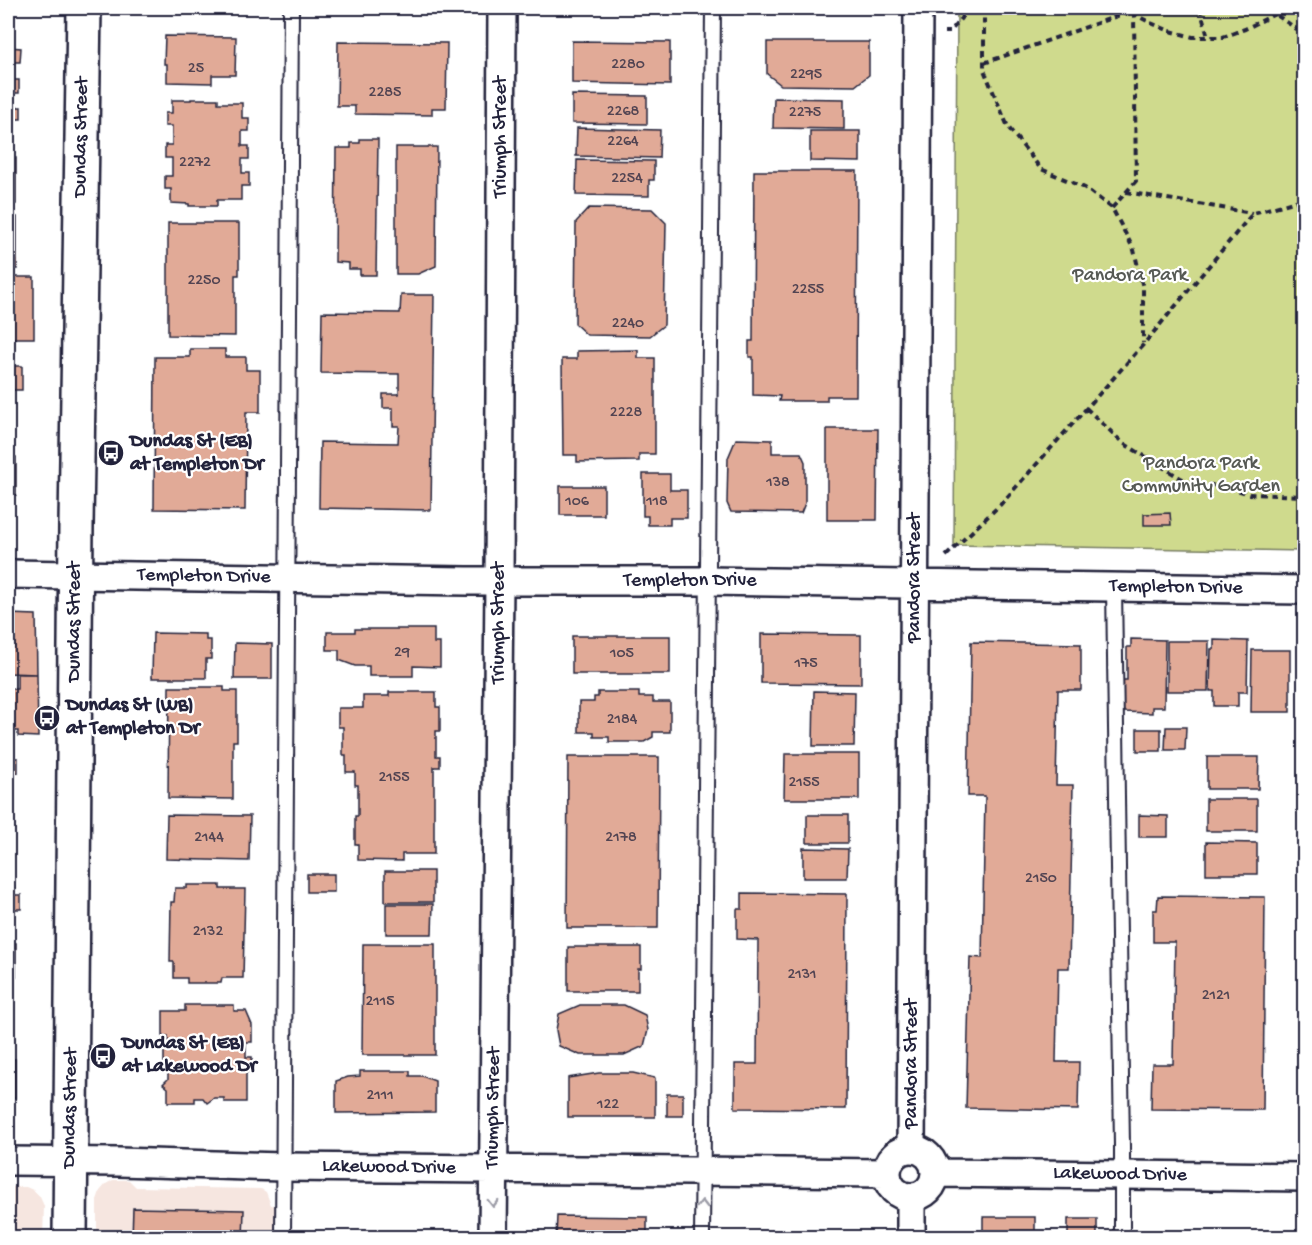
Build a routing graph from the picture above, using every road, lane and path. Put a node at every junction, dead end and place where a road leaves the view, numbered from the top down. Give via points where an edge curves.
1 (84, 8) edge
2 (291, 8) edge
3 (502, 8) edge
4 (713, 8) edge
5 (918, 8) edge
6 (975, 8) edge
7 (984, 8) edge
8 (1123, 8) edge
9 (1140, 8) edge
10 (1200, 8) edge
11 (1270, 8) edge
12 (1280, 8) edge
13 (1132, 13) junction
14 (1275, 14) junction
15 (940, 32) dead end
16 (1305, 33) edge
17 (1208, 37) junction
18 (984, 63) junction
19 (1126, 192) junction
20 (1305, 199) edge
21 (1112, 208) junction
22 (1253, 213) junction
23 (1143, 345) junction
24 (1086, 408) junction
25 (1305, 496) edge
26 (946, 555) dead end
27 (8, 574) edge
28 (76, 575) junction
29 (287, 579) junction
30 (499, 581) junction
31 (708, 581) junction
32 (914, 584) junction
33 (1114, 587) junction
34 (1305, 590) edge
35 (911, 1149) junction
36 (8, 1161) edge
37 (71, 1161) junction
38 (283, 1167) junction
39 (494, 1169) junction
40 (702, 1171) junction
41 (886, 1173) junction
42 (935, 1173) junction
43 (1122, 1175) junction
44 (1305, 1177) edge
45 (911, 1198) junction
46 (70, 1238) edge
47 (283, 1238) edge
48 (493, 1238) edge
49 (702, 1238) edge
50 (911, 1238) edge
51 (1122, 1238) edge

1 - 28 main road, Dundas Street
2 - 29 lane
3 - 30 street, Triumph Street
4 - 31 lane
5 - 32 street, Pandora Street
6 - 15 path via 950,32
7 - 18 path
8 - 13 path
9 - 13 path
10 - 17 path
11 - 14 path
12 - 14 path
13 - 17 path via 1170,32
13 - 18 path
13 - 19 path via 1136,181
14 - 16 path
14 - 17 path via 1223,37
18 - 21 path via 1008,127 1041,169 1085,188
19 - 21 path
19 - 22 path
20 - 22 path
21 - 23 path via 1134,250 1143,288
22 - 23 path
23 - 24 path
24 - 25 path via 1123,443 1192,484 1224,486 1249,494
24 - 26 path via 1001,504
27 - 28 street, Templeton Drive
28 - 29 street, Templeton Drive
28 - 37 main road, Dundas Street
29 - 30 street, Templeton Drive
29 - 38 lane
30 - 31 street, Templeton Drive
30 - 39 street, Triumph Street
31 - 32 street, Templeton Drive
31 - 40 lane
32 - 33 street, Templeton Drive
32 - 35 street, Pandora Street
33 - 34 street, Templeton Drive
33 - 43 lane
35 - 41 street via 897,1153
35 - 42 street via 930,1159
36 - 37 street, Lakewood Drive
37 - 38 street, Lakewood Drive
37 - 46 main road, Dundas Street
38 - 39 street, Lakewood Drive
38 - 47 lane
39 - 40 street, Lakewood Drive
39 -> 48 street, Triumph Street
40 - 41 street, Lakewood Drive
49 -> 40 lane
41 - 45 street via 891,1187
42 - 43 street, Lakewood Drive
42 - 45 street via 926,1193
43 - 44 street, Lakewood Drive
43 - 51 lane
45 - 50 street

